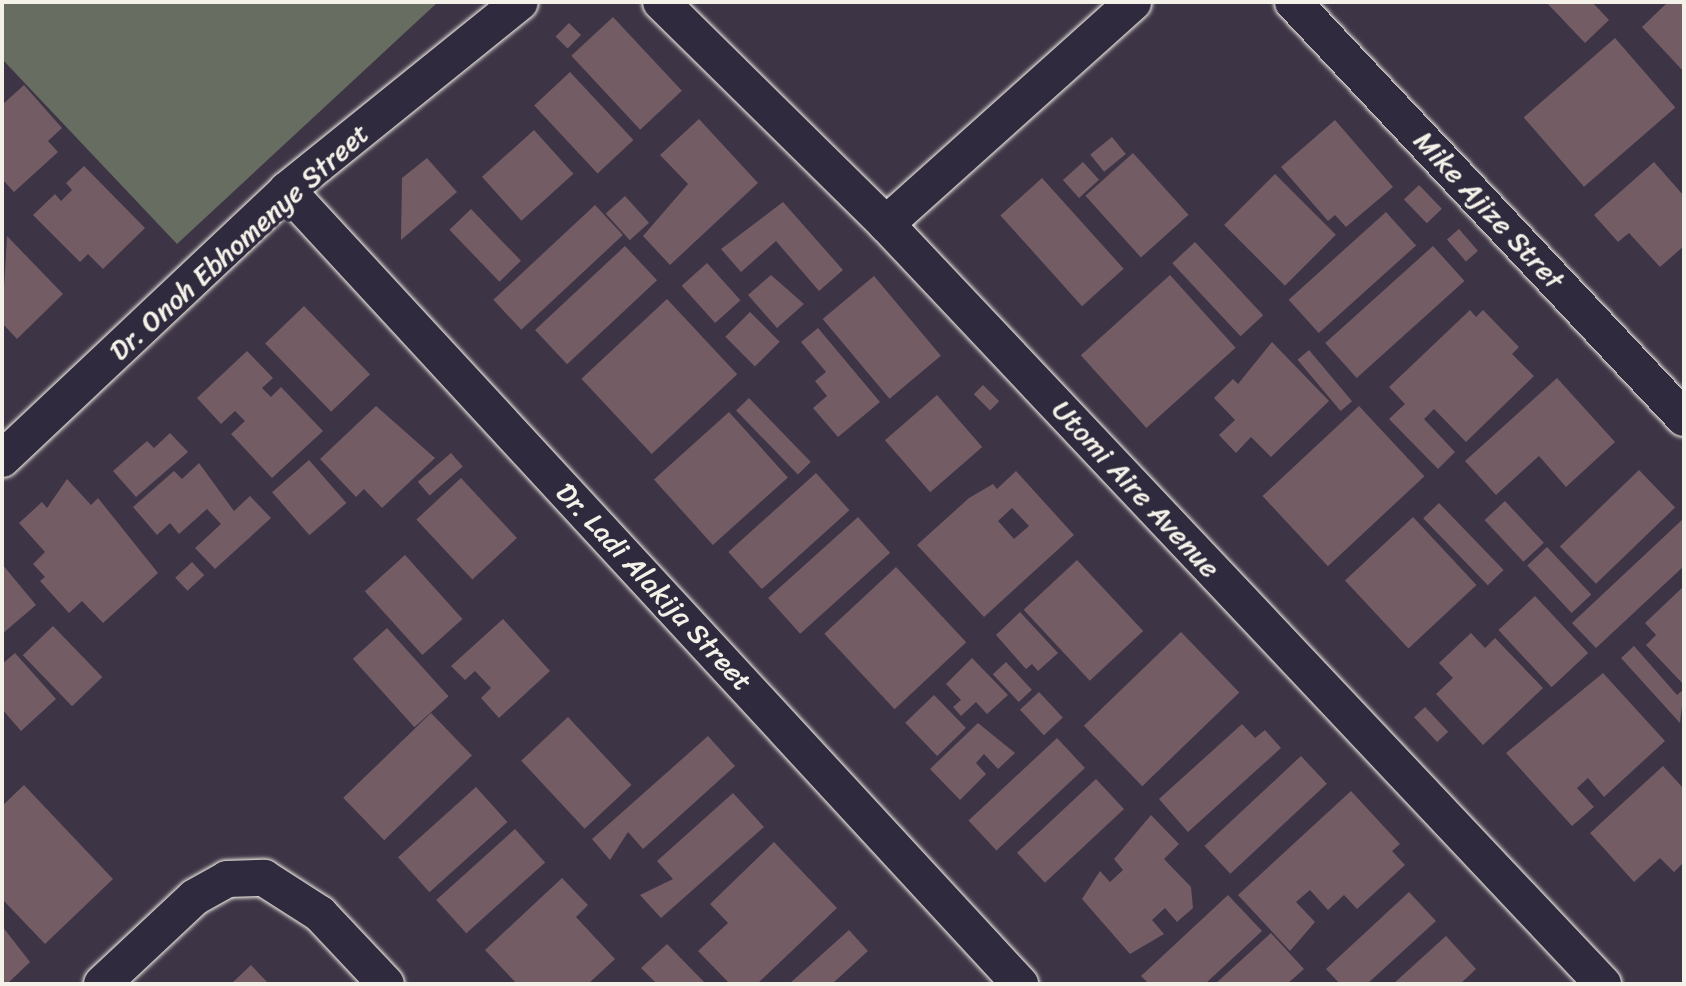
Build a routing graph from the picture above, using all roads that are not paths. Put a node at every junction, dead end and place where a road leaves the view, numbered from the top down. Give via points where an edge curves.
1 (520, 2) edge
2 (661, 2) edge
3 (1133, 2) edge
4 (1293, 2) edge
5 (287, 190) junction
6 (886, 224) junction
7 (1684, 418) edge
8 (2, 459) edge
9 (102, 984) edge
10 (386, 984) edge
11 (1020, 984) edge
12 (1603, 984) edge

1 - 5 street, Dr. Onoh Ebhomenye Street
2 - 6 street, Utomi Aire Avenue
3 - 6 street
4 - 7 street, Mike Ajize Stret
5 - 8 street, Dr. Onoh Ebhomenye Street
5 - 11 street, Dr. Ladi Alakija Street
6 - 12 street, Utomi Aire Avenue
9 - 10 street via 195,897 227,879 264,878 320,914

